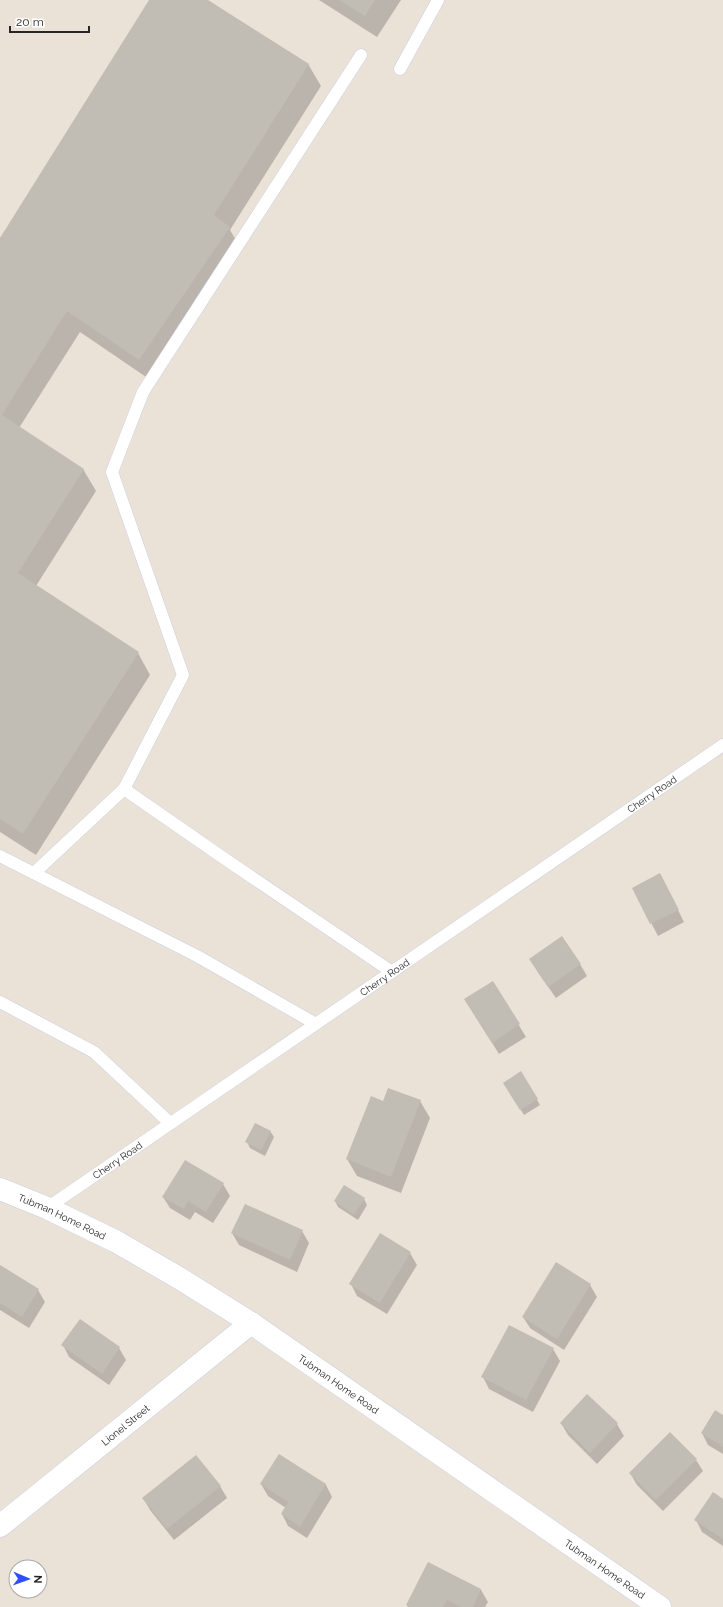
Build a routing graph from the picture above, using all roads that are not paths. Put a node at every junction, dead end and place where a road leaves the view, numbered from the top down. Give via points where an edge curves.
1 (438, 0) edge
2 (361, 54) dead end
3 (400, 69) dead end
4 (723, 745) edge
5 (124, 789) junction
6 (0, 856) edge
7 (34, 873) junction
8 (392, 972) junction
9 (0, 1002) edge
10 (316, 1024) junction
11 (170, 1124) junction
12 (0, 1189) edge
13 (47, 1208) junction
14 (251, 1323) junction
15 (0, 1526) edge
16 (660, 1607) edge

1 - 3 lane
2 - 5 lane via 143,392 112,472 183,675
4 - 8 lane, Cherry Road
5 - 7 lane
5 - 8 lane
6 - 7 lane
7 - 10 lane via 197,956
8 - 10 lane, Cherry Road
9 - 11 lane via 94,1052
10 - 11 lane, Cherry Road
11 - 13 lane, Cherry Road
12 - 13 street, Tubman Home Road
13 - 14 street, Tubman Home Road via 117,1242
14 - 15 street, Lionel Street
14 - 16 street, Tubman Home Road

